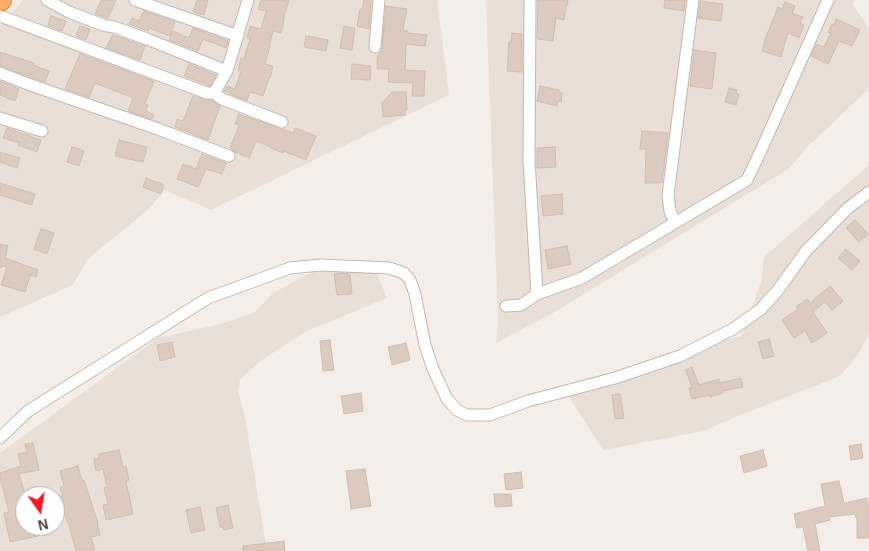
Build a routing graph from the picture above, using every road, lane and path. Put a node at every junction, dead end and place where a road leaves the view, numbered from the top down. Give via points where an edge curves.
1 (47, 0) edge
2 (135, 0) edge
3 (248, 0) edge
4 (379, 0) edge
5 (530, 0) edge
6 (693, 0) edge
7 (828, 0) edge
8 (0, 16) edge
9 (238, 36) junction
10 (375, 47) dead end
11 (227, 71) junction
12 (0, 73) edge
13 (214, 93) junction
14 (0, 118) edge
15 (282, 122) dead end
16 (42, 131) dead end
17 (228, 156) dead end
18 (869, 192) edge
19 (675, 223) junction
20 (537, 294) junction
21 (506, 306) dead end
22 (0, 438) edge

1 - 11 street via 69,12
2 - 9 street
3 - 9 street
4 - 10 street
5 - 20 street via 528,160
6 - 19 street via 668,195
7 - 19 street via 747,180
8 - 13 street
9 - 11 street
11 - 13 street
12 - 17 street
13 - 15 street
14 - 16 street
18 - 22 street via 848,208 806,251 761,309 734,329 680,356 490,415 467,415 447,399 432,370 415,294 404,273 389,268 320,265 290,268 208,298 28,411
19 - 20 street via 582,278
20 - 21 street via 521,305

